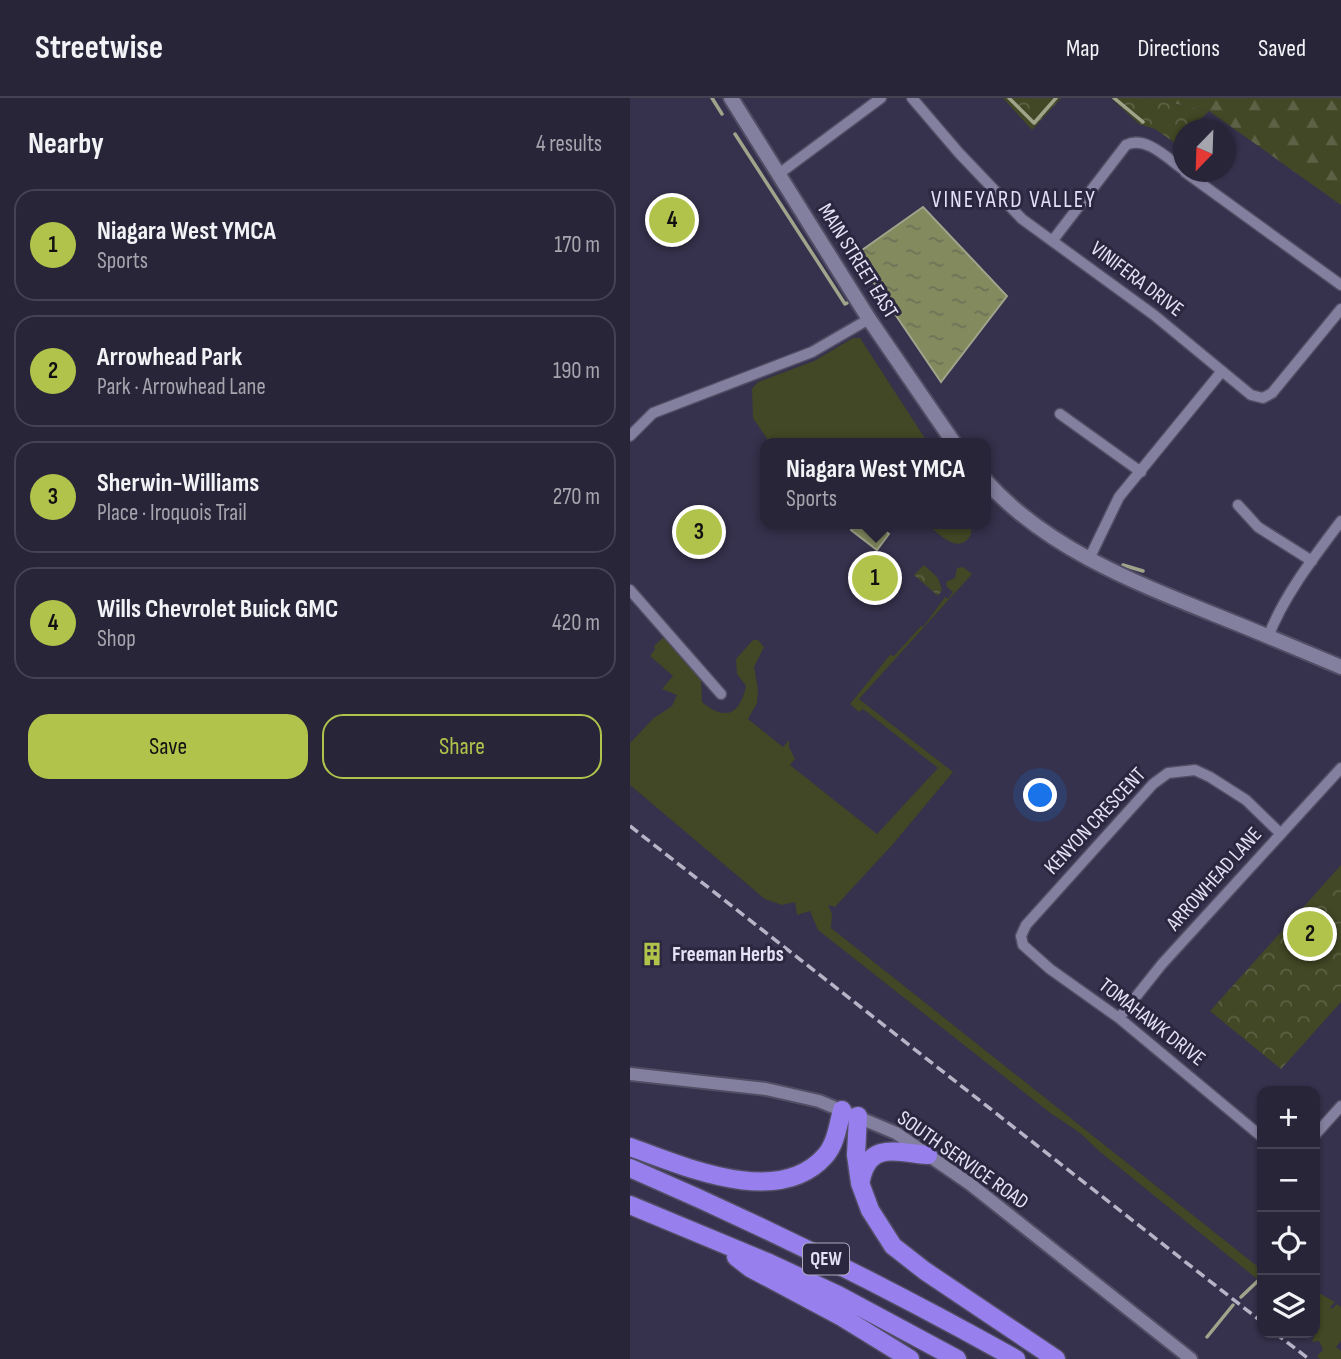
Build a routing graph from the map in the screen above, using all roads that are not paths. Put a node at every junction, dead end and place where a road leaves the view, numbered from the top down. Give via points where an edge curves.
1 (731, 98) edge
2 (881, 98) edge
3 (912, 98) edge
4 (1173, 163) edge
5 (780, 173) junction
6 (1199, 182) edge
7 (1053, 240) junction
8 (1341, 285) edge
9 (1341, 309) edge
10 (869, 319) junction
11 (1222, 371) junction
12 (1060, 414) dead end
13 (630, 436) edge
14 (951, 438) edge
15 (1140, 472) junction
16 (991, 486) edge
17 (1238, 505) dead end
18 (1341, 521) edge
19 (1088, 559) junction
20 (1311, 561) junction
21 (630, 590) edge
22 (1268, 637) junction
23 (1341, 667) edge
24 (721, 694) dead end
25 (1341, 768) edge
26 (1281, 834) junction
27 (1021, 936) joint
28 (1119, 1018) junction
29 (630, 1074) edge
30 (1341, 1106) edge
31 (850, 1113) junction
32 (1320, 1129) edge
33 (1257, 1133) edge
34 (630, 1147) edge
35 (928, 1155) junction
36 (630, 1168) edge
37 (860, 1183) junction
38 (630, 1205) edge
39 (720, 1243) junction
40 (910, 1359) edge
41 (957, 1359) edge
42 (1016, 1359) edge
43 (1056, 1359) edge
44 (1191, 1359) edge

1 - 5 main road, MAIN STREET EAST
2 - 5 street
3 - 7 street, VINIFERA DRIVE via 998,195
4 - 7 street via 1142,142 1126,145
5 - 10 main road, MAIN STREET EAST
6 - 8 street
7 - 11 street, VINIFERA DRIVE
9 - 11 street, VINIFERA DRIVE via 1263,398 1251,395
10 - 13 street via 813,352 653,413
10 - 14 main road, MAIN STREET EAST
11 - 15 street
12 - 15 street
15 - 19 street via 1110,513
16 - 19 main road via 1014,509
17 - 20 street via 1258,527
18 - 20 street
19 - 22 main road
20 - 22 street
21 - 24 street
22 - 23 main road
25 - 26 street, ARROWHEAD LANE
26 - 27 street, KENYON CRESCENT via 1246,800 1210,776 1195,770 1168,773 1097,845
26 - 28 street, ARROWHEAD LANE
27 - 28 street, TOMAHAWK DRIVE via 1023,946 1050,969
28 - 33 street, TOMAHAWK DRIVE
29 - 31 street, SOUTH SERVICE ROAD via 766,1089
30 - 32 street
31 - 34 highway via 825,1156 802,1174 777,1181 736,1181
31 - 35 street, SOUTH SERVICE ROAD via 896,1133
31 - 37 highway
35 - 37 highway via 881,1152 867,1163
35 - 44 street, SOUTH SERVICE ROAD
36 - 42 highway, QEW via 907,1298
37 - 43 highway via 870,1210 893,1246
38 - 39 highway, QEW
39 - 40 highway via 750,1268
39 - 41 highway, QEW via 838,1295

